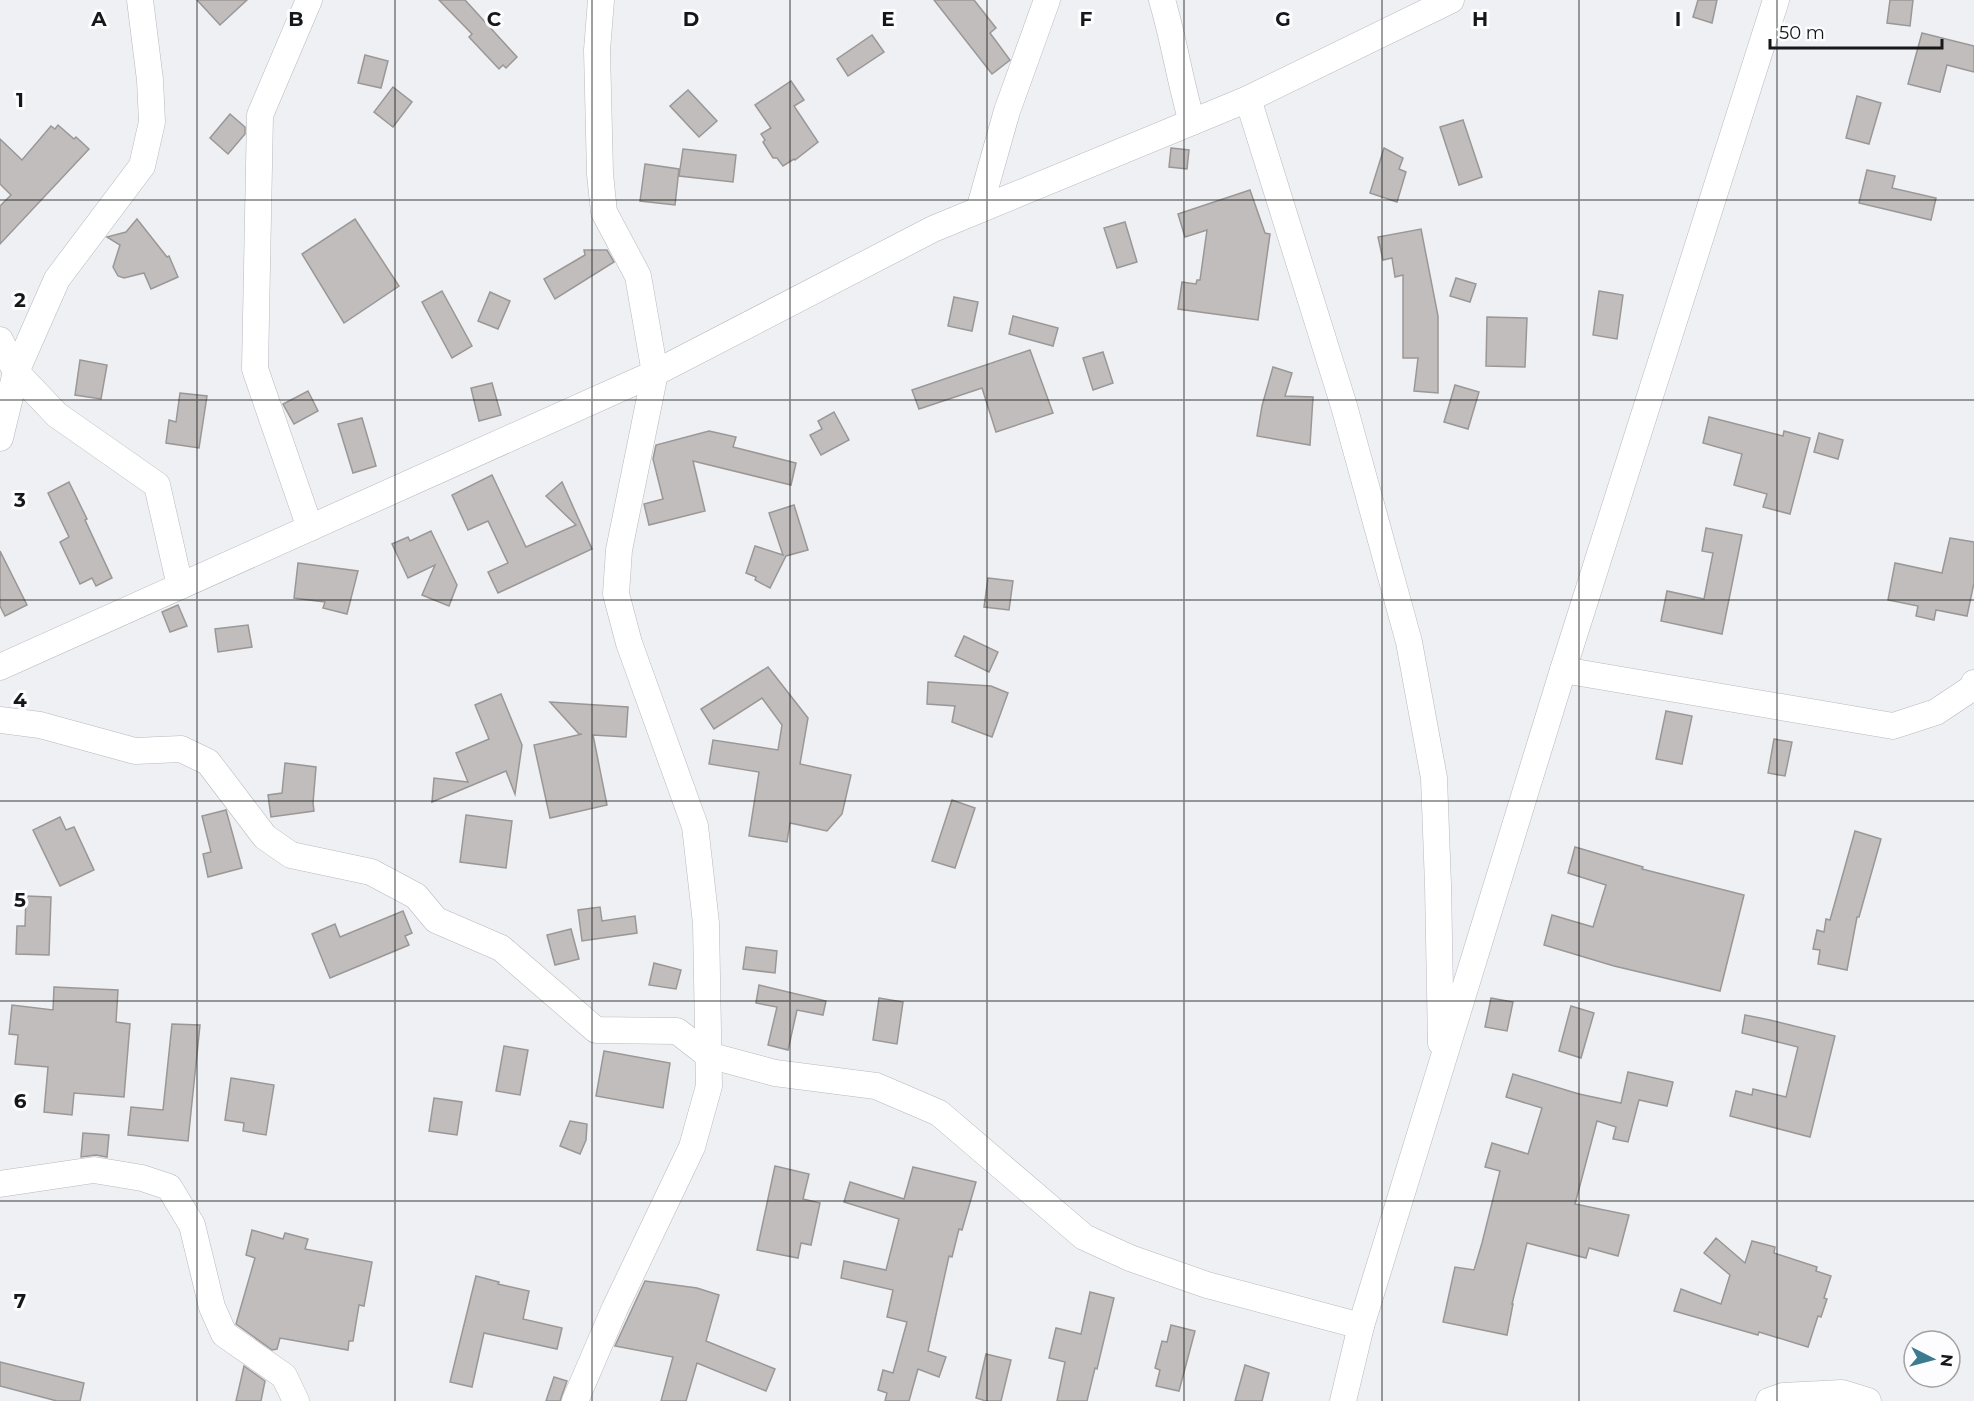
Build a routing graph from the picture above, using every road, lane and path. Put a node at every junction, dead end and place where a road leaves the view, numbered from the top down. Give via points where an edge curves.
1 (140, 0) edge
2 (309, 0) edge
3 (601, 0) edge
4 (1047, 0) edge
5 (1162, 0) edge
6 (1451, 0) edge
7 (1776, 0) edge
8 (1248, 99) junction
9 (1192, 122) junction
10 (979, 210) junction
11 (0, 340) edge
12 (16, 372) junction
13 (655, 373) junction
14 (0, 438) edge
15 (310, 528) junction
16 (180, 586) junction
17 (0, 667) edge
18 (1563, 670) junction
19 (1974, 683) edge
20 (0, 720) edge
21 (708, 1055) junction
22 (1441, 1067) junction
23 (0, 1184) edge
24 (1361, 1326) junction
25 (296, 1401) edge
26 (575, 1401) edge
27 (1343, 1401) edge
28 (1768, 1401) edge
29 (1868, 1401) edge

1 - 12 street via 152,122 142,166 57,279
2 - 15 street via 260,115 255,369
3 - 13 street via 598,61 604,212 638,276
4 - 10 street via 1007,111
5 - 9 street
6 - 8 street
7 - 18 street
8 - 9 street
8 - 22 street via 1344,406 1409,642 1434,778
9 - 10 street
10 - 13 street via 933,229
11 - 12 street
12 - 14 street
12 - 16 street via 57,415 157,485
13 - 15 street
13 - 21 street via 619,550 616,594 694,826 706,923
15 - 16 street
16 - 17 street
18 - 19 street via 1893,726 1936,712
18 - 22 street
20 - 21 street via 40,725 135,751 181,748 208,762 265,837 291,855 371,872 416,896 436,920 501,948 596,1030 677,1031
21 - 24 street via 775,1072 876,1086 939,1113 1084,1237 1207,1286
21 - 26 street via 709,1086 692,1147
22 - 24 street
23 - 25 street via 94,1170 169,1187 192,1225 212,1307 225,1334 284,1376
24 - 27 street
28 - 29 street via 1783,1396 1842,1393

